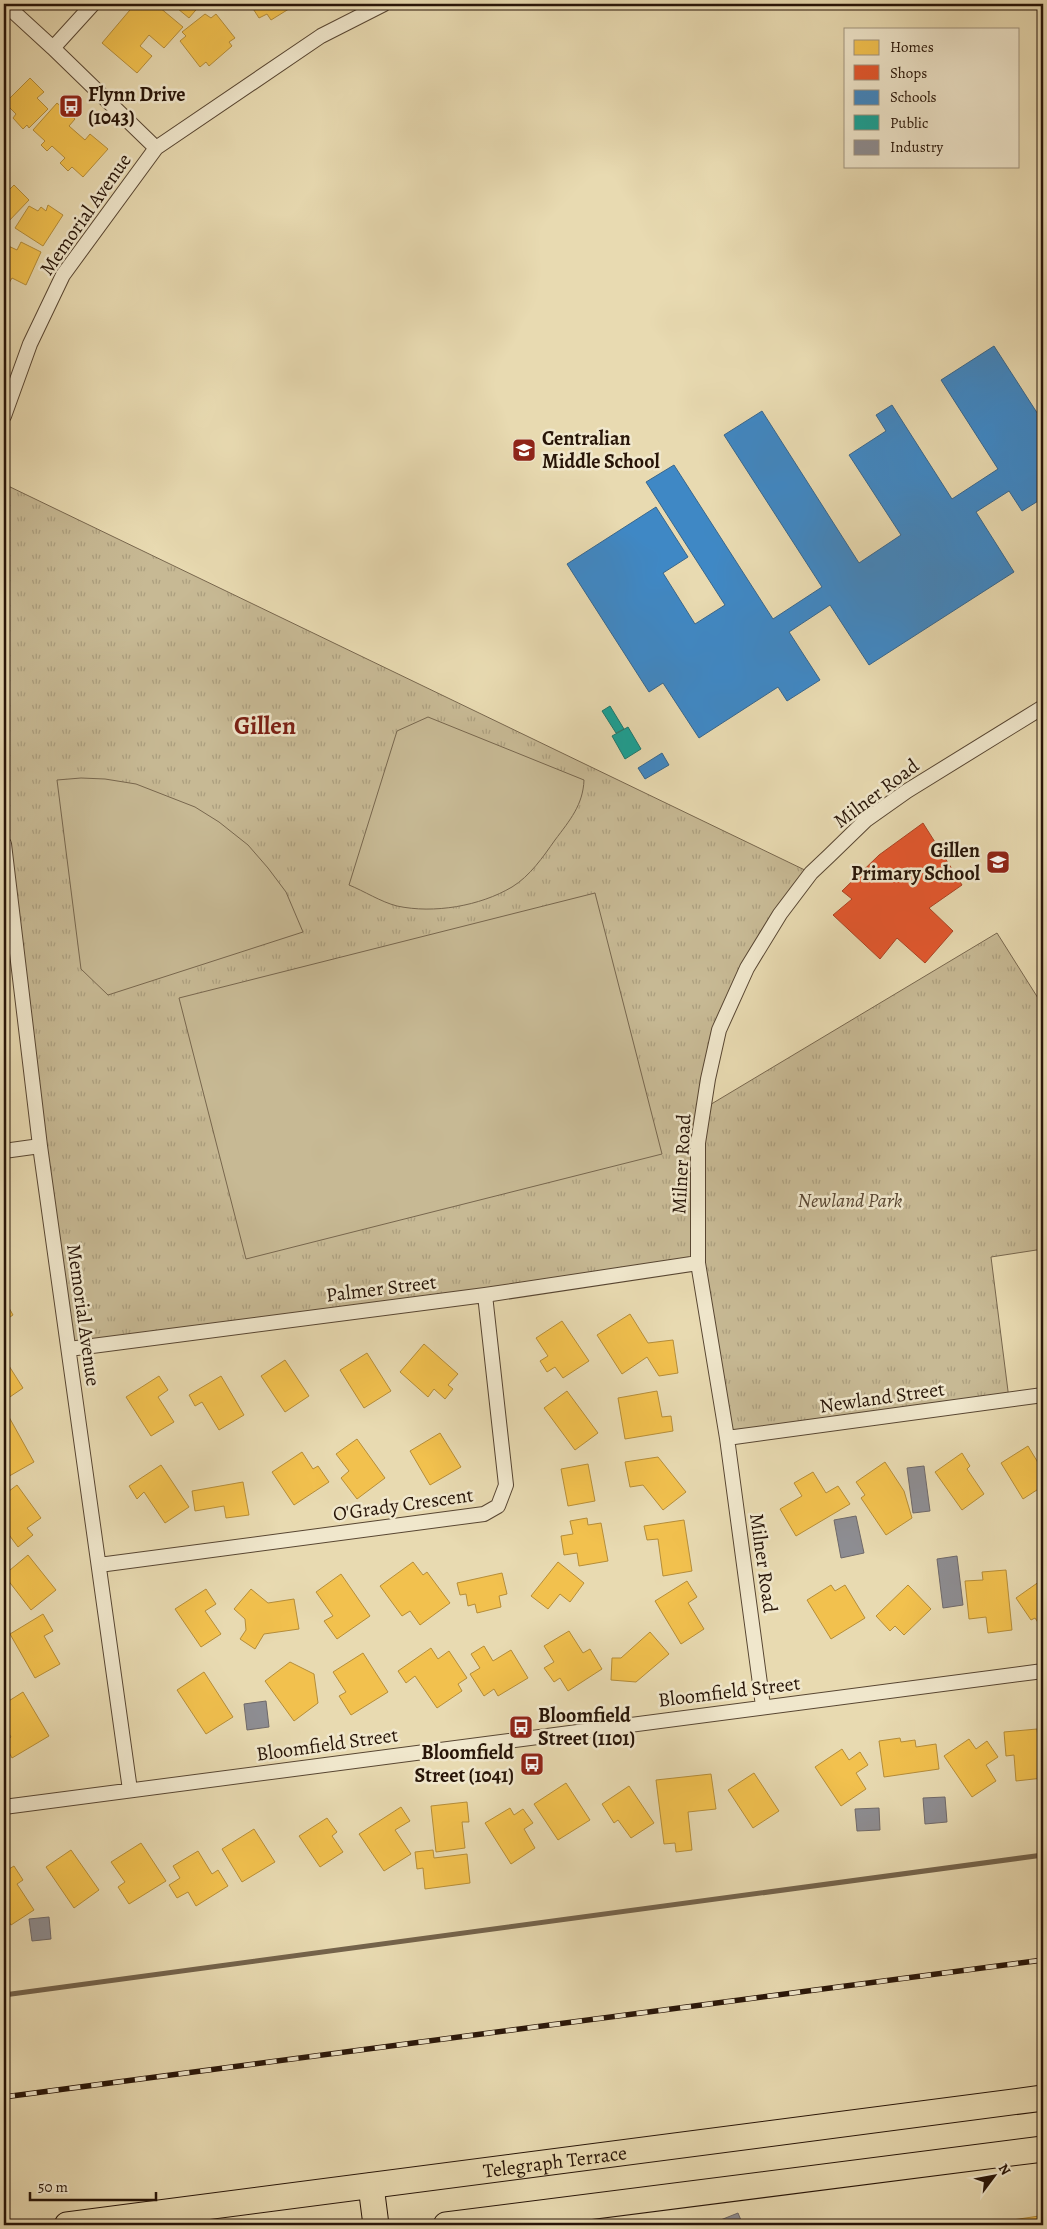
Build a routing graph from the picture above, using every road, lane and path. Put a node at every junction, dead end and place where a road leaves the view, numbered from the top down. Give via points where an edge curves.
1 (5, 4) edge
2 (93, 4) edge
3 (384, 4) edge
4 (53, 48) junction
5 (156, 148) junction
6 (4, 416) edge
7 (1043, 706) edge
8 (4, 844) edge
9 (40, 1146) junction
10 (4, 1151) edge
11 (698, 1263) junction
12 (485, 1295) junction
13 (69, 1348) junction
14 (1043, 1395) edge
15 (727, 1438) junction
16 (99, 1565) junction
17 (1043, 1671) edge
18 (762, 1706) junction
19 (130, 1790) junction
20 (4, 1807) edge
21 (1043, 2098) edge
22 (1043, 2149) edge
23 (371, 2186) junction
24 (67, 2225) edge
25 (376, 2225) edge
26 (446, 2225) edge

1 - 4 street
2 - 4 street
3 - 5 street, Memorial Avenue via 321,36
4 - 5 street
5 - 6 street, Memorial Avenue via 62,275 30,344
7 - 11 street, Milner Road via 866,820 811,873 780,914 747,968 719,1030 698,1143
8 - 9 street, Memorial Avenue
9 - 10 street
9 - 13 street, Memorial Avenue
11 - 12 street, Palmer Street
11 - 15 street, Milner Road
12 - 13 street, Palmer Street
12 - 16 street, O'Grady Crescent via 506,1485 498,1506 484,1514
13 - 16 street, Memorial Avenue
14 - 15 street, Newland Street
15 - 18 street, Milner Road
16 - 19 street, Memorial Avenue
17 - 18 street, Bloomfield Street
18 - 19 street, Bloomfield Street
19 - 20 street, Bloomfield Street
21 - 23 highway, Telegraph Terrace
22 - 26 highway
23 - 24 highway, Telegraph Terrace
23 - 25 highway

